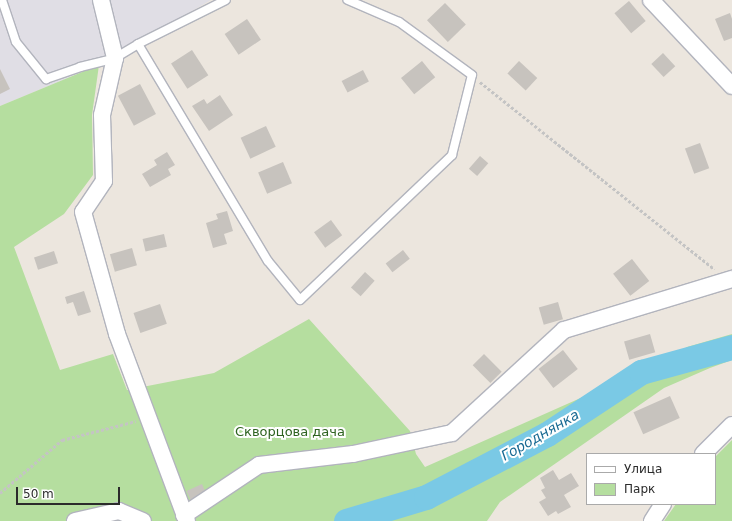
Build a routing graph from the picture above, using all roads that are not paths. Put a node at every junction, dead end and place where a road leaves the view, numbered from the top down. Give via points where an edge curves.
1 (2, 0) edge
2 (101, 0) edge
3 (226, 0) edge
4 (348, 0) edge
5 (651, 0) edge
6 (138, 44) junction
7 (116, 58) junction
8 (732, 86) edge
9 (730, 280) edge
10 (732, 425) edge
11 (704, 453) edge
12 (662, 505) edge
13 (186, 518) edge
14 (74, 521) edge
15 (143, 521) edge
16 (652, 521) edge

1 - 7 lane via 16,42 46,79
2 - 7 street
3 - 6 lane
4 - 6 lane via 399,22 472,75 452,155 300,300 268,261
5 - 8 street
6 - 7 lane
7 - 13 street via 102,115 104,181 83,212 117,334
9 - 13 street via 564,330 452,433 353,454 259,465
10 - 11 street
12 - 16 street
14 - 15 street via 119,511

